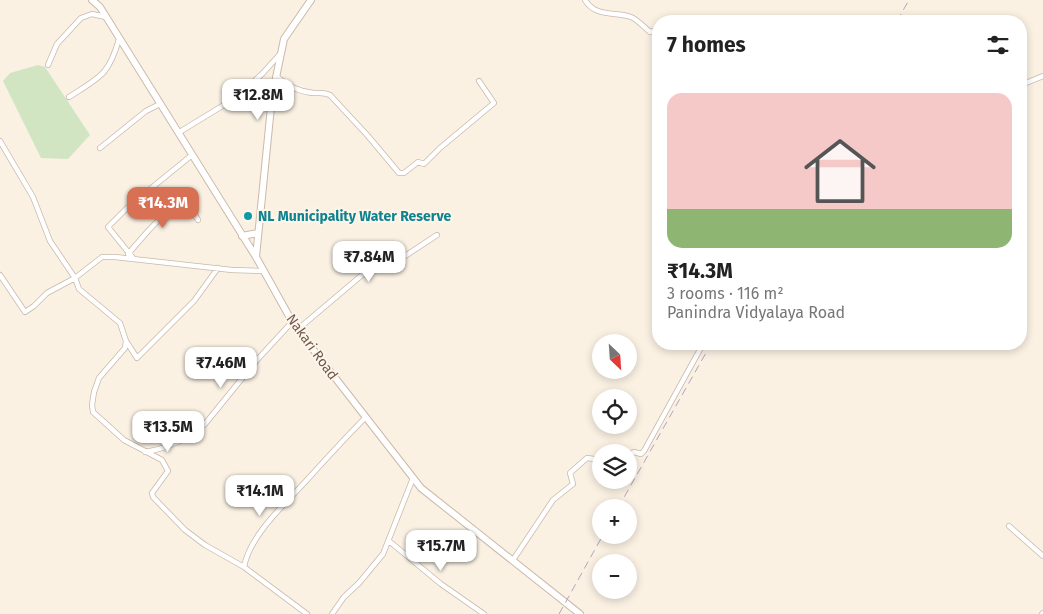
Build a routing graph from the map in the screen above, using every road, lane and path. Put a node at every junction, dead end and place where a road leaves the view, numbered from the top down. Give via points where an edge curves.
1 (92, 0) edge
2 (310, 0) edge
3 (585, 0) edge
4 (106, 17) junction
5 (652, 32) edge
6 (119, 39) junction
7 (282, 52) junction
8 (48, 65) dead end
9 (276, 76) junction
10 (1043, 76) edge
11 (479, 81) dead end
12 (1027, 83) edge
13 (69, 97) dead end
14 (160, 104) junction
15 (178, 134) junction
16 (0, 141) edge
17 (100, 148) dead end
18 (192, 155) junction
19 (198, 220) dead end
20 (258, 233) junction
21 (437, 235) dead end
22 (242, 236) junction
23 (127, 256) junction
24 (256, 257) junction
25 (218, 268) junction
26 (263, 271) junction
27 (0, 275) edge
28 (75, 278) junction
29 (292, 322) junction
30 (298, 330) junction
31 (126, 341) junction
32 (700, 350) edge
33 (366, 417) junction
34 (145, 452) junction
35 (637, 453) edge
36 (592, 459) edge
37 (413, 478) junction
38 (1009, 526) dead end
39 (389, 541) junction
40 (1043, 556) edge
41 (513, 560) junction
42 (244, 567) junction
43 (307, 614) edge
44 (332, 614) edge
45 (484, 614) edge
46 (580, 614) edge

1 - 4 street, Nakari Road
2 - 7 street via 284,39
3 - 5 street via 601,12 633,18
4 - 6 street, Nakari Road
4 - 8 street via 92,14 82,18 57,44
6 - 13 street via 114,58 102,76
6 - 14 street, Nakari Road
7 - 9 street
7 - 15 street via 236,97
9 - 11 street via 293,88 330,95 399,173 404,173 418,162 424,164 494,103
9 - 20 street
10 - 12 street
14 - 15 street, Nakari Road
14 - 17 street via 146,111
15 - 18 street, Nakari Road
16 - 28 street via 33,197 50,241
18 - 22 street, Nakari Road
18 - 23 street via 108,227
19 - 23 street via 183,195
20 - 22 street
20 - 24 street
21 - 30 street via 385,268 362,275
22 - 24 street, Nakari Road
23 - 25 street
23 - 28 street via 102,257
24 - 26 street, Nakari Road
25 - 26 street
25 - 31 street via 194,301 137,358
26 - 29 street, Nakari Road
27 - 28 street via 25,312 47,293
28 - 31 street via 79,289 120,323
29 - 30 street, Nakari Road
29 - 34 street via 205,424 164,449
30 - 33 street, Nakari Road
31 - 34 street via 125,348 99,378 93,412 124,440
32 - 35 street via 644,450 641,454
33 - 37 street, Nakari Road
33 - 42 street via 267,523 251,547
34 - 42 street via 162,460 168,471 152,493 153,497 185,530
36 - 41 street via 587,458 570,473 573,484 553,500
37 - 39 street
37 - 41 street, Nakari Road via 421,488
38 - 40 street
39 - 44 street via 383,554
39 - 45 street
41 - 46 street, Nakari Road
42 - 43 street

